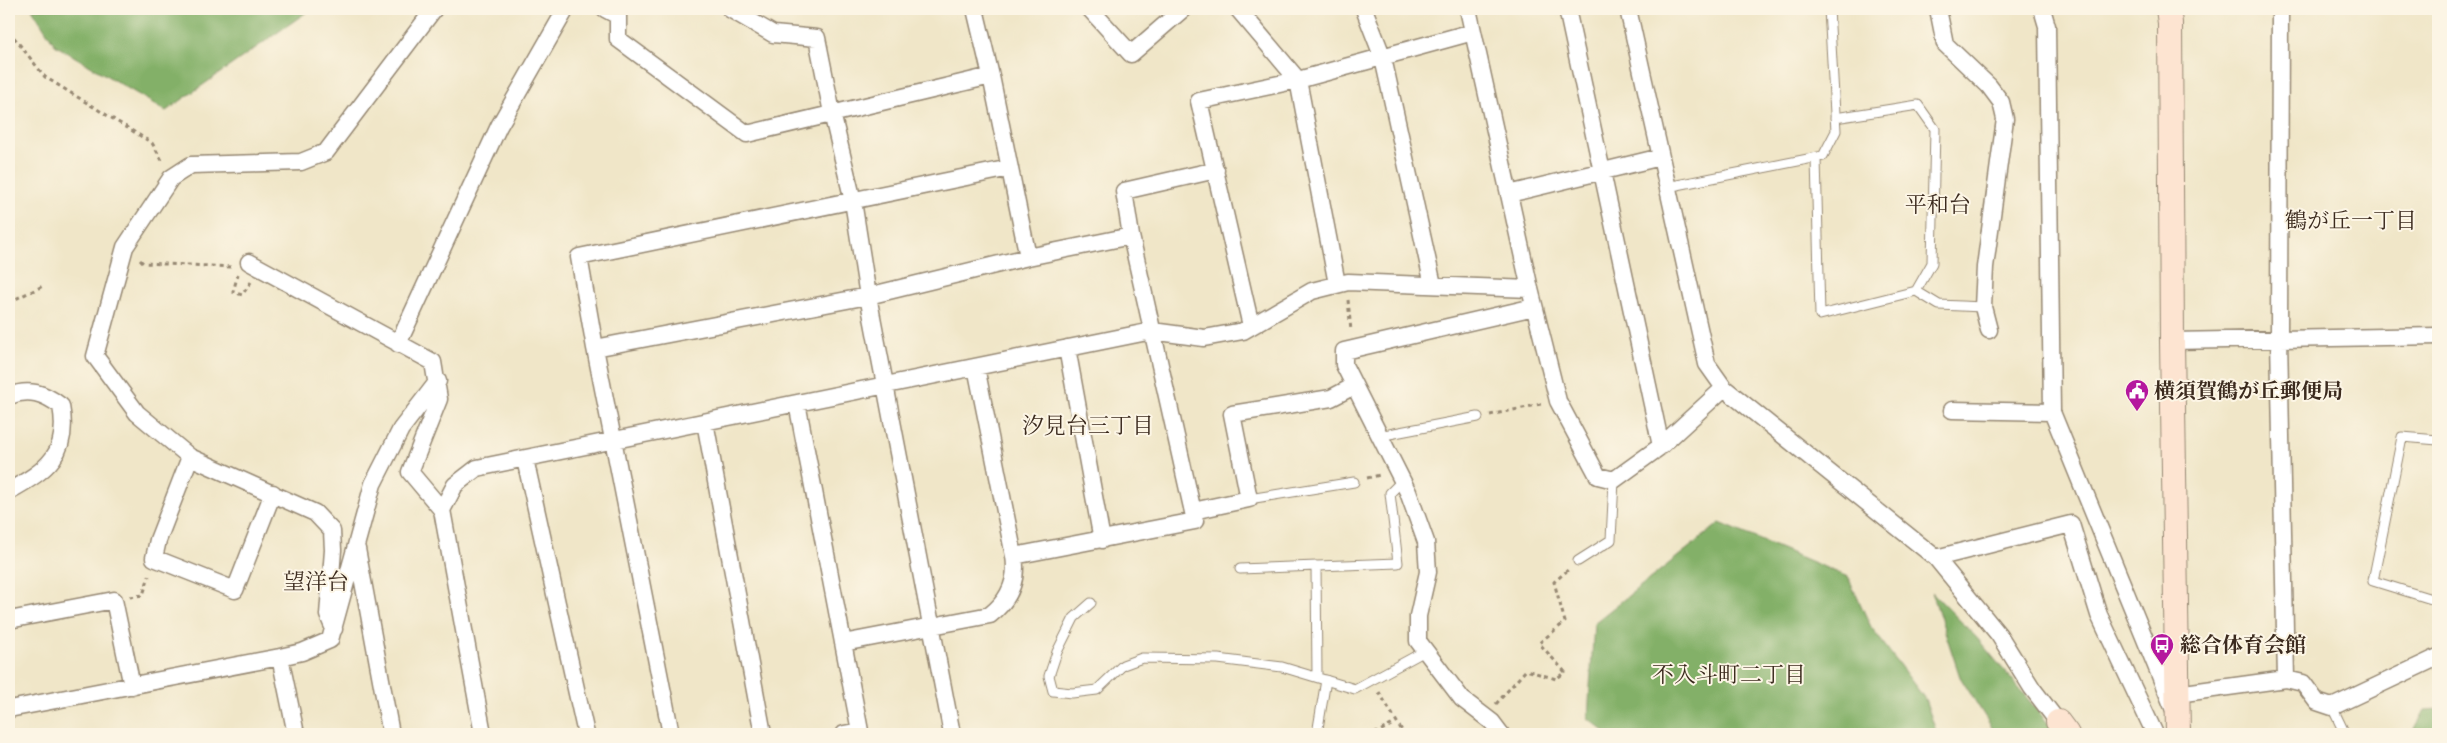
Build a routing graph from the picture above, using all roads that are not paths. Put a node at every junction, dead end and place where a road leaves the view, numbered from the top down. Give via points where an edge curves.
1 (434, 9) edge
2 (566, 9) edge
3 (605, 9) edge
4 (730, 9) edge
5 (975, 9) edge
6 (1090, 9) edge
7 (1183, 9) edge
8 (1238, 9) edge
9 (1364, 9) edge
10 (1468, 9) edge
11 (1567, 9) edge
12 (1628, 9) edge
13 (1829, 9) edge
14 (1938, 9) edge
15 (2042, 9) edge
16 (2168, 9) edge
17 (2280, 9) edge
18 (1473, 32) junction
19 (1384, 58) junction
20 (991, 76) junction
21 (1298, 80) junction
22 (832, 113) junction
23 (1835, 118) junction
24 (1661, 157) junction
25 (1816, 158) junction
26 (1010, 168) junction
27 (1216, 170) junction
28 (1603, 172) junction
29 (1668, 187) junction
30 (1509, 194) junction
31 (853, 201) junction
32 (1131, 236) junction
33 (1028, 257) junction
34 (254, 265) road end
35 (1336, 284) junction
36 (1433, 285) junction
37 (1530, 289) junction
38 (1916, 291) junction
39 (868, 296) junction
40 (1534, 307) junction
41 (1983, 307) junction
42 (1251, 326) junction
43 (1989, 330) dead end
44 (1152, 331) junction
45 (2438, 336) edge
46 (2279, 338) junction
47 (2172, 341) junction
48 (398, 344) junction
49 (595, 348) junction
50 (1067, 348) junction
51 (976, 367) junction
52 (438, 381) junction
53 (886, 385) junction
54 (1354, 386) junction
55 (1724, 388) junction
56 (9, 396) edge
57 (797, 403) junction
58 (1952, 410) dead end
59 (2052, 412) junction
60 (1478, 417) road end
61 (705, 422) junction
62 (1379, 436) junction
63 (615, 440) junction
64 (2438, 440) edge
65 (1661, 446) junction
66 (190, 457) junction
67 (525, 458) junction
68 (1400, 475) junction
69 (1614, 480) junction
70 (1354, 482) road end
71 (9, 491) edge
72 (273, 493) junction
73 (1249, 499) junction
74 (442, 510) junction
75 (1193, 511) junction
76 (1102, 540) junction
77 (356, 545) junction
78 (1014, 556) junction
79 (1936, 558) junction
80 (1578, 561) road end
81 (1316, 566) junction
82 (1240, 569) dead end
83 (2438, 601) edge
84 (1091, 602) dead end
85 (9, 620) edge
86 (932, 628) junction
87 (334, 629) junction
88 (843, 644) junction
89 (1425, 652) junction
90 (280, 657) junction
91 (2438, 657) edge
92 (1316, 677) junction
93 (2286, 679) junction
94 (1326, 680) junction
95 (132, 686) junction
96 (2177, 694) junction
97 (2332, 707) junction
98 (9, 709) edge
99 (2178, 727) edge
100 (2062, 728) edge
101 (855, 733) edge
102 (296, 734) edge
103 (391, 734) edge
104 (483, 734) edge
105 (586, 734) edge
106 (672, 734) edge
107 (763, 734) edge
108 (952, 734) edge
109 (1317, 734) edge
110 (1501, 734) edge
111 (2155, 734) edge
112 (2345, 734) edge

1 - 66 street via 326,152 301,162 191,165 171,178 125,247 95,356 137,412
2 - 48 street via 499,126
3 - 22 street via 618,16 618,39 747,134
4 - 22 street via 773,34 817,38
5 - 20 street
6 - 7 street via 1131,54
8 - 21 street
9 - 19 street
10 - 18 street
11 - 28 street
12 - 24 street
13 - 23 lane
14 - 41 street via 1945,44 1989,86 2001,102 2005,119 1985,267
15 - 59 street via 2047,26
16 - 47 street
17 - 46 street
18 - 19 street
18 - 30 street
19 - 21 street
19 - 36 street
20 - 22 street
20 - 26 street
21 - 27 street via 1199,101
21 - 35 street
22 - 31 street
23 - 25 lane via 1836,131 1823,156
23 - 38 lane via 1918,105 1935,129 1932,263
24 - 28 street
24 - 29 street
25 - 29 lane
25 - 38 lane via 1820,315
26 - 31 street
26 - 33 street
27 - 32 street via 1124,191
27 - 42 street
28 - 30 street
28 - 65 street
29 - 55 street via 1707,364
30 - 37 street
31 - 39 street
31 - 49 street via 579,257
32 - 33 street
32 - 44 street
33 - 39 street
34 - 48 street
35 - 36 street
35 - 42 street via 1312,291
36 - 37 street
37 - 40 street
38 - 41 lane via 1939,305
39 - 49 street
39 - 53 street
40 - 54 street via 1344,351 1344,365
40 - 69 street via 1558,401 1598,476
41 - 43 street
42 - 44 street via 1204,338
44 - 50 street
44 - 75 street
45 - 46 street
46 - 47 street
46 - 93 street
47 - 96 street
48 - 52 street via 433,362
49 - 63 street
50 - 51 street
50 - 76 street
51 - 53 street
51 - 78 street
52 - 74 street via 439,399 410,472
52 - 77 street via 401,429 373,484
53 - 57 street
53 - 86 street
54 - 62 street
54 - 73 street via 1331,398 1232,414
55 - 65 street
55 - 79 street
56 - 71 street via 22,391 47,396 61,406 64,427 55,456 38,475
57 - 61 street
57 - 88 street
58 - 59 street
59 - 99 street
60 - 62 lane
61 - 63 street
61 - 107 street
62 - 68 street
63 - 67 street
63 - 106 street
64 - 83 lane via 2402,437 2373,581
65 - 69 street
66 - 72 street
66 - 72 street via 154,558 235,590
67 - 74 street via 477,468 455,485
67 - 105 street
68 - 81 lane via 1390,493 1398,563
68 - 89 street via 1426,542 1428,572 1418,616 1418,641
69 - 80 lane via 1611,540
70 - 73 lane
72 - 87 street via 315,513 332,531 328,615
73 - 75 street
74 - 104 street
75 - 76 street via 1195,522
76 - 78 street
77 - 87 street
77 - 103 street
78 - 86 street via 1016,571 1012,588 1002,606 990,614
79 - 100 street via 1999,635
79 - 111 street via 2070,524 2099,615
81 - 82 lane
81 - 92 lane
84 - 92 lane via 1074,618 1057,652 1049,676 1053,692 1096,690 1123,665 1142,658 1218,659 1282,667
85 - 95 street via 114,600
86 - 88 street
86 - 108 street
87 - 90 street via 330,640
88 - 101 street
89 - 94 lane via 1355,688
89 - 110 street via 1462,699 1485,716
90 - 95 street
90 - 102 street
91 - 97 street
92 - 94 lane
93 - 96 street
93 - 97 street via 2302,683 2317,702
94 - 109 lane
95 - 98 street
96 - 99 street
97 - 112 lane

